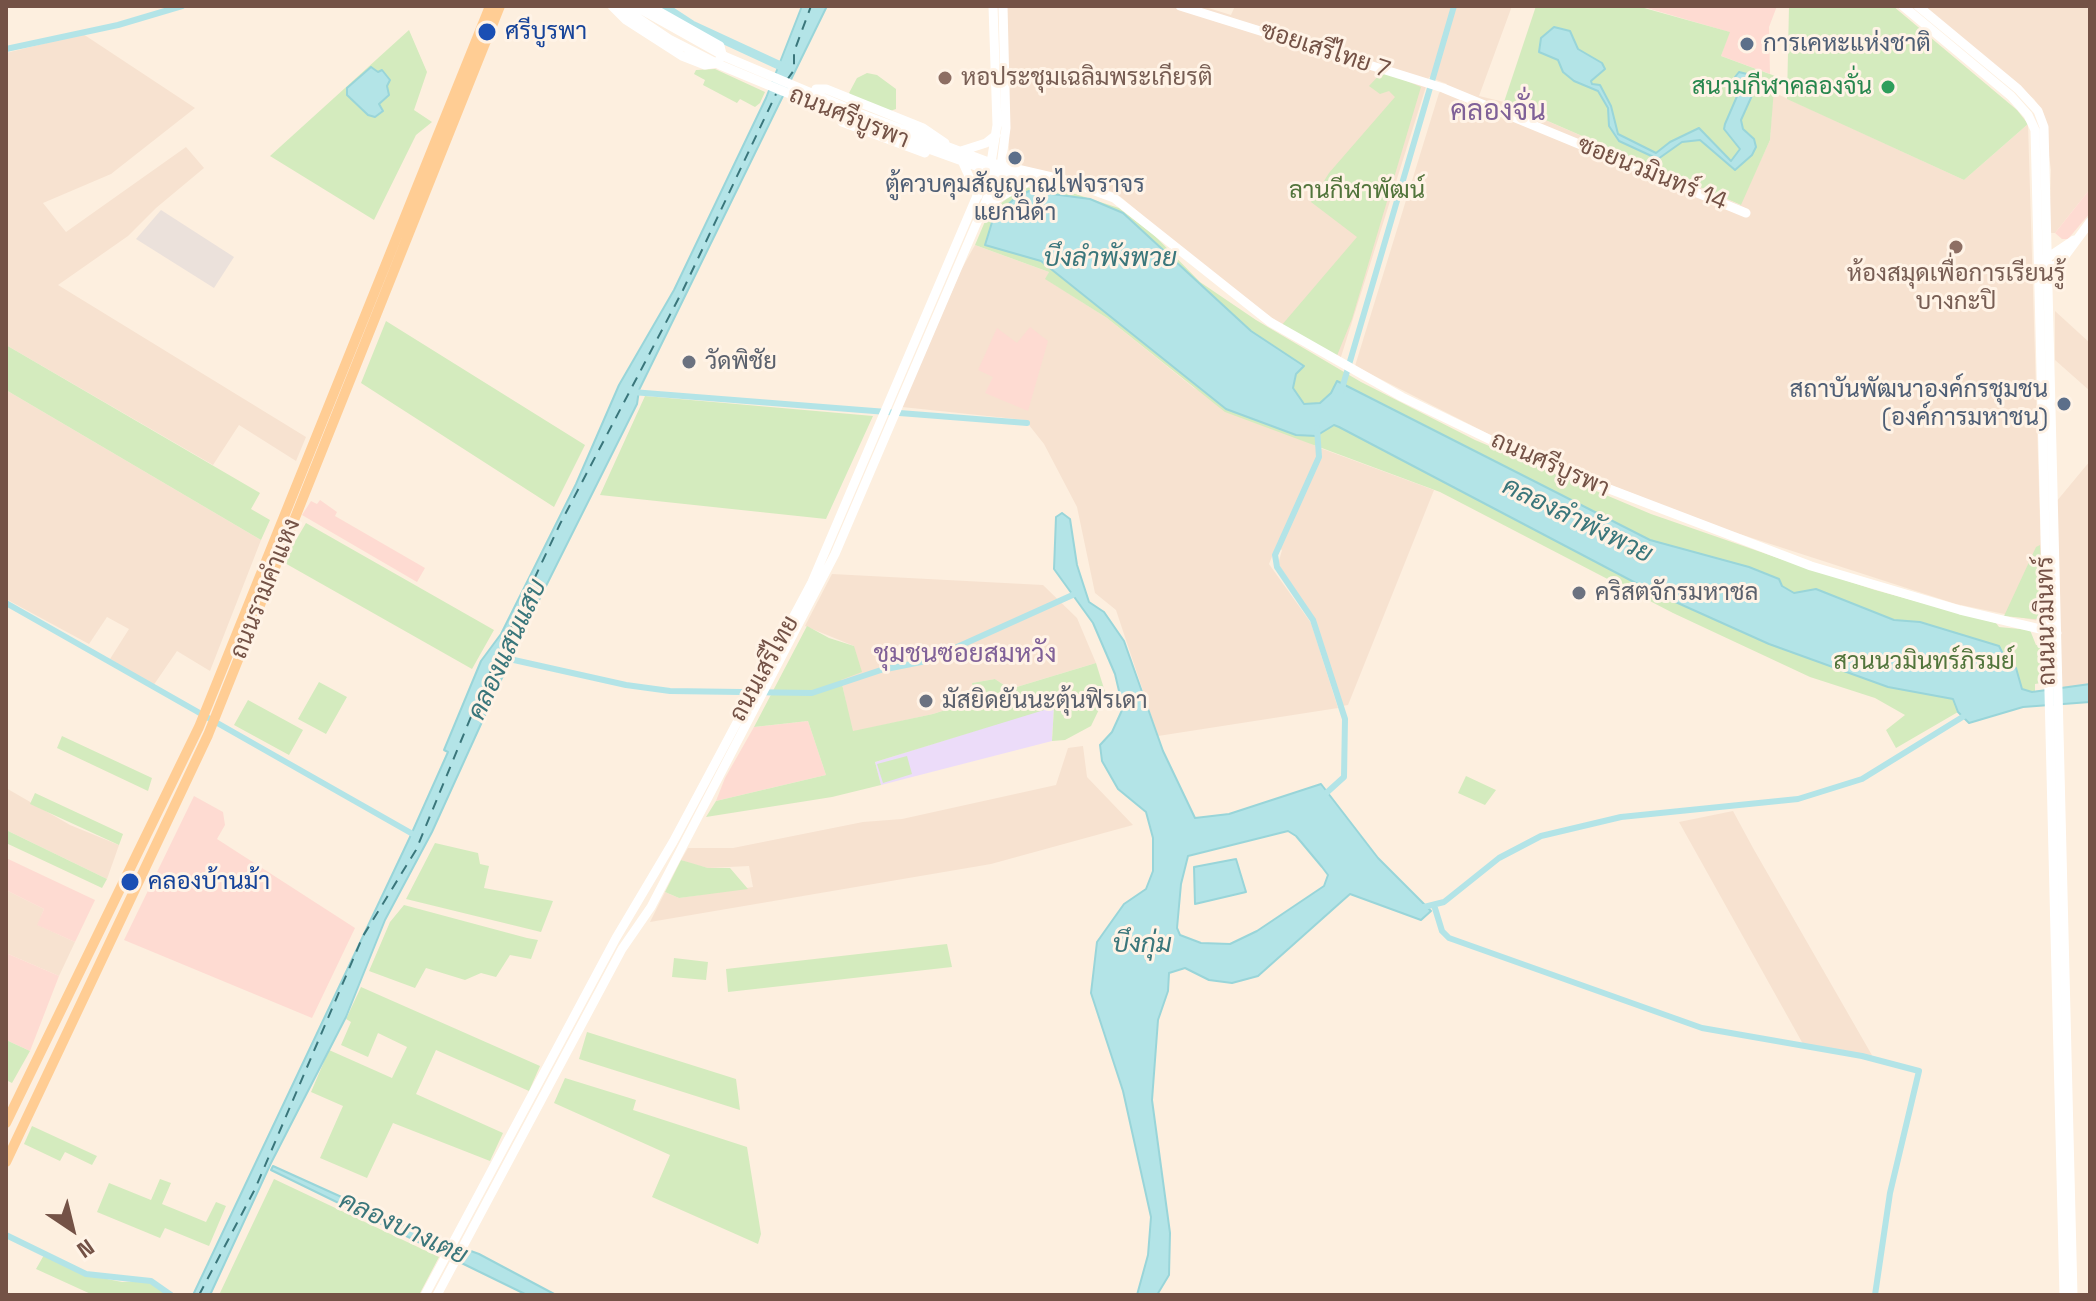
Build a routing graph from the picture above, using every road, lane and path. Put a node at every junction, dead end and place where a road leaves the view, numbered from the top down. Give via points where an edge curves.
1 (490, 6) edge
2 (500, 6) edge
3 (612, 6) edge
4 (620, 6) edge
5 (635, 6) edge
6 (993, 6) edge
7 (1003, 6) edge
8 (1180, 6) edge
9 (1903, 6) edge
10 (1918, 6) edge
11 (647, 14) edge
12 (1425, 82) joint
13 (996, 135) junction
14 (946, 150) junction
15 (962, 156) junction
16 (995, 168) junction
17 (1040, 183) junction
18 (1093, 190) junction
19 (978, 196) junction
20 (984, 206) junction
21 (1746, 213) dead end
22 (2090, 222) edge
23 (2046, 234) junction
24 (2071, 242) junction
25 (2059, 264) junction
26 (2042, 265) junction
27 (2047, 281) junction
28 (892, 406) junction
29 (255, 584) junction
30 (266, 589) junction
31 (799, 617) junction
32 (2052, 631) junction
33 (755, 695) junction
34 (204, 731) junction
35 (98, 933) junction
36 (111, 940) junction
37 (2060, 980) junction
38 (6, 1123) edge
39 (6, 1162) edge
40 (457, 1244) junction
41 (425, 1295) edge
42 (437, 1295) edge
43 (2064, 1295) edge
44 (2073, 1295) edge

1 - 29 main road, ถนนรามคำแหง
2 - 30 main road, ถนนรามคำแหง
3 - 11 main road via 682,56 705,65 718,63 720,46
4 - 11 main road, ถนนศรีบูรพา
5 - 11 main road, ถนนศรีบูรพา
6 - 13 main road, ถนนเสรีไทย
7 - 16 main road, ถนนเสรีไทย via 1006,128
8 - 12 main road, ซอยเสรีไทย 7
9 - 26 main road, ถนนนวมินทร์ via 2028,115 2035,138
10 - 23 main road, ถนนนวมินทร์ via 2038,111 2045,138
11 - 14 main road, ถนนศรีบูรพา via 720,65
12 - 21 main road, ซอยนวมินทร์ 14
13 - 15 main road
13 - 16 main road, ถนนเสรีไทย
14 - 14 main road via 911,150 811,107 816,89 923,128
14 - 15 main road, ถนนศรีบูรพา
15 - 16 main road, ถนนศรีบูรพา
15 - 19 main road
16 - 17 main road, ถนนศรีบูรพา
16 - 18 main road, ถนนศรีบูรพา
16 - 19 main road, ถนนเสรีไทย
16 - 20 main road, ถนนเสรีไทย
17 - 18 main road, ถนนศรีบูรพา
17 - 20 main road via 1019,185
18 - 32 main road, ถนนศรีบูรพา via 1122,202 1255,312 1359,374 1528,458 1702,527 1873,586
19 - 28 main road, ถนนเสรีไทย
20 - 28 main road, ถนนเสรีไทย
22 - 24 main road
23 - 24 main road via 2054,242
23 - 26 main road, ถนนนวมินทร์
24 - 25 main road via 2072,249
24 - 26 main road
25 - 26 main road
25 - 27 main road
26 - 27 main road, ถนนนวมินทร์
26 - 32 main road, ถนนนวมินทร์
27 - 32 main road, ถนนนวมินทร์
28 - 31 main road, ถนนเสรีไทย
29 - 30 main road
29 - 34 main road, ถนนรามคำแหง via 208,706
30 - 34 main road, ถนนรามคำแหง via 220,706
31 - 33 main road, ถนนเสรีไทย
31 - 33 main road, ถนนเสรีไทย via 768,684
32 - 37 main road, ถนนนวมินทร์
33 - 40 main road, ถนนเสรีไทย via 675,849 616,938
34 - 35 main road, ถนนรามคำแหง
34 - 36 main road, ถนนรามคำแหง
35 - 36 main road
35 - 38 main road, ถนนรามคำแหง
36 - 39 main road, ถนนรามคำแหง
37 - 43 main road, ถนนนวมินทร์
37 - 44 main road, ถนนนวมินทร์
40 - 41 main road, ถนนเสรีไทย
40 - 42 main road, ถนนเสรีไทย

